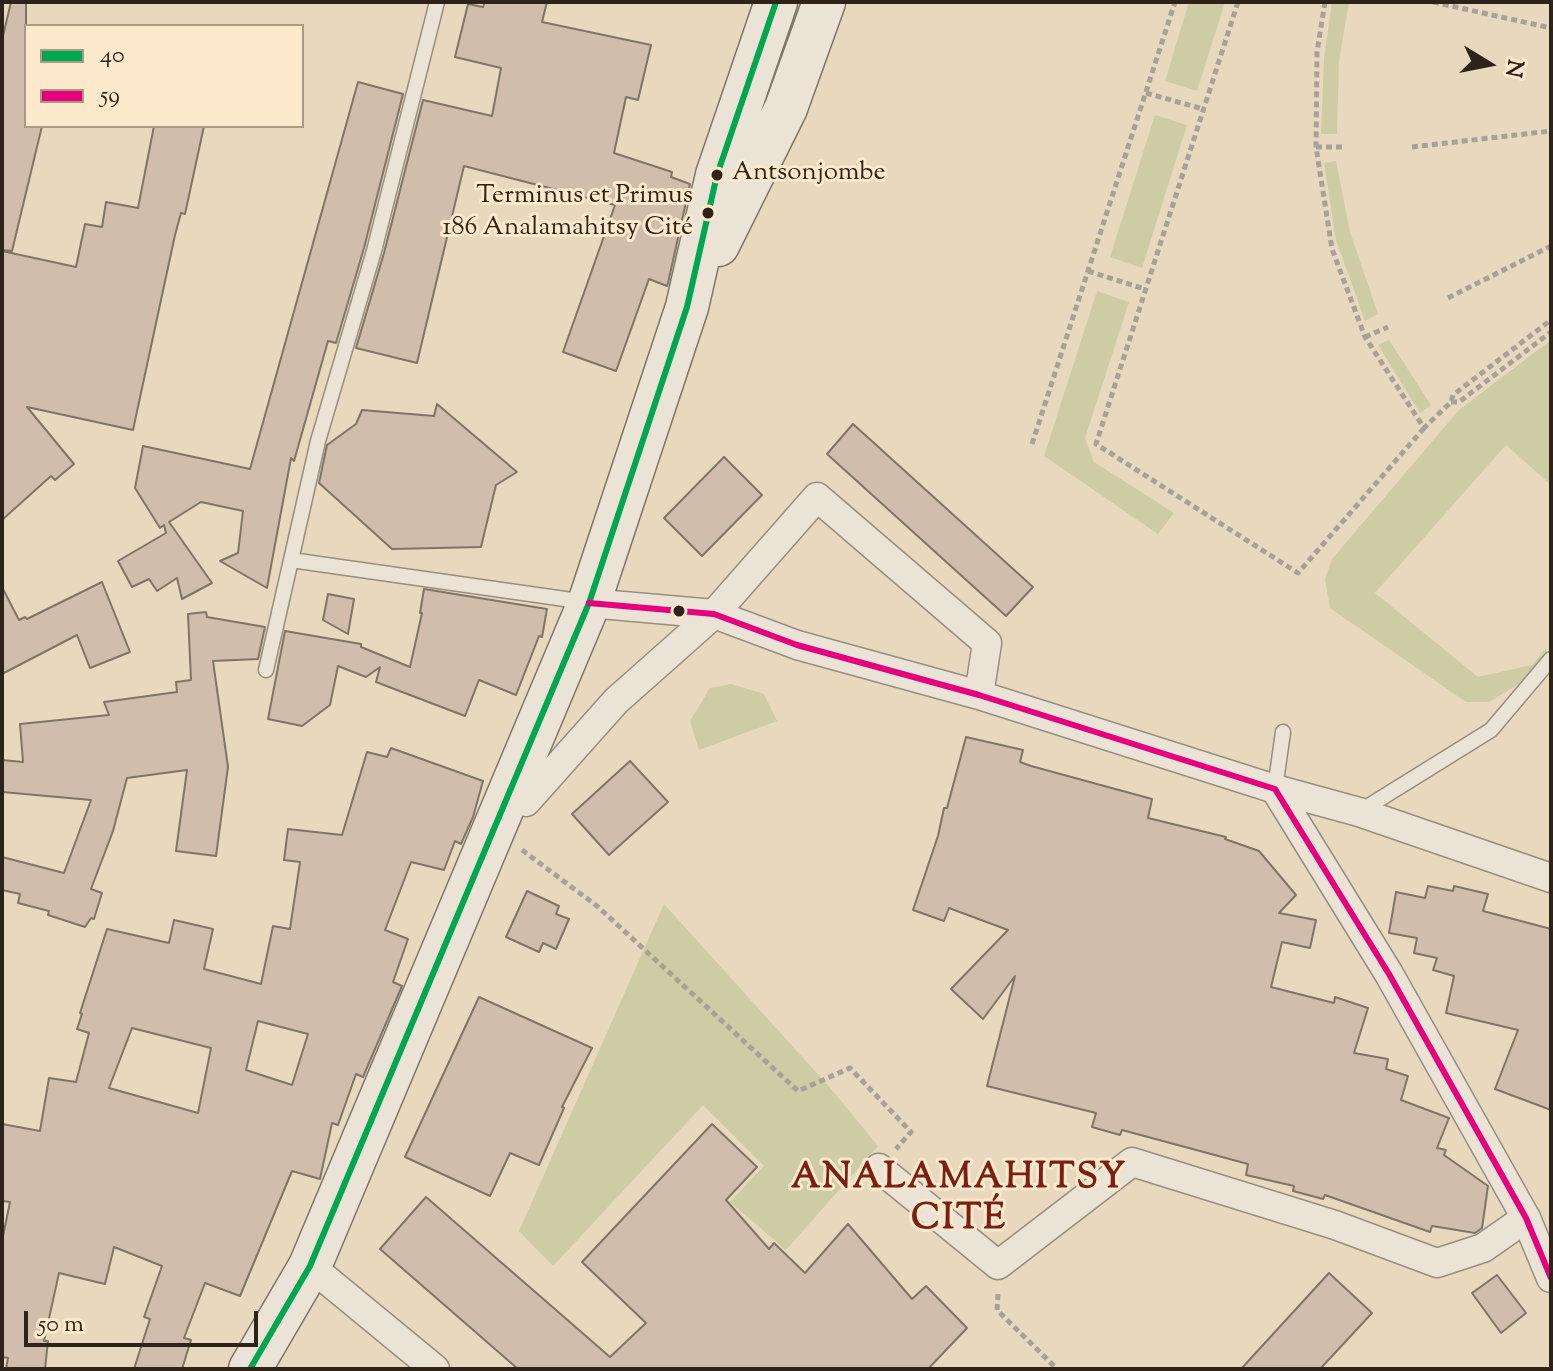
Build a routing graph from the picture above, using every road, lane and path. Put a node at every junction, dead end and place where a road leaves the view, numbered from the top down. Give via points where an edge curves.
1 (437, 2) edge
2 (776, 2) edge
3 (824, 2) edge
4 (1175, 2) edge
5 (1238, 2) edge
6 (1325, 2) edge
7 (1433, 2) edge
8 (1551, 28) edge
9 (1146, 93) junction
10 (1203, 109) junction
11 (1551, 131) edge
12 (1316, 147) junction
13 (1342, 147) dead end
14 (1412, 147) dead end
15 (1551, 246) edge
16 (1088, 271) junction
17 (1145, 289) junction
18 (1448, 298) dead end
19 (687, 307) junction
20 (1551, 320) edge
21 (1388, 327) dead end
22 (1551, 332) edge
23 (1365, 337) junction
24 (1451, 402) junction
25 (1424, 428) junction
26 (1032, 444) dead end
27 (291, 560) junction
28 (589, 603) junction
29 (714, 614) junction
30 (1551, 659) edge
31 (266, 670) dead end
32 (979, 695) junction
33 (1283, 732) dead end
34 (1275, 789) junction
35 (501, 810) junction
36 (1359, 812) junction
37 (1551, 878) edge
38 (879, 1168) joint
39 (1526, 1218) junction
40 (998, 1265) junction
41 (310, 1266) junction
42 (1551, 1278) edge
43 (250, 1369) edge
44 (435, 1369) edge
45 (1057, 1369) edge

1 - 27 lane via 374,251 318,441
2 - 19 main road via 717,175
3 - 19 main road via 786,108
4 - 9 path
5 - 10 path
6 - 12 path via 1317,52
7 - 8 path
9 - 10 path
9 - 16 path
10 - 17 path
11 - 14 path
12 - 13 path
12 - 23 path via 1332,249
15 - 18 path
16 - 17 path
16 - 26 path
17 - 25 path via 1096,444 1298,573
19 - 28 main road
20 - 24 path via 1453,395
21 - 23 path
22 - 24 path via 1459,402
23 - 25 path
24 - 25 path
27 - 28 lane
27 - 31 lane
28 - 29 street
28 - 35 main road
29 - 32 street via 797,645
29 - 32 street via 817,497 987,643
29 - 35 street via 616,701 526,802
30 - 36 lane via 1491,730
32 - 34 street
33 - 34 lane
34 - 36 street
34 - 39 street via 1389,974
35 - 38 path via 798,1091 850,1068 911,1132
35 - 41 main road
36 - 37 street
38 - 40 street
39 - 40 street via 1483,1248 1437,1263 1335,1225 1132,1162
39 - 42 street
40 - 45 path via 997,1310
41 - 43 main road
41 - 44 street

